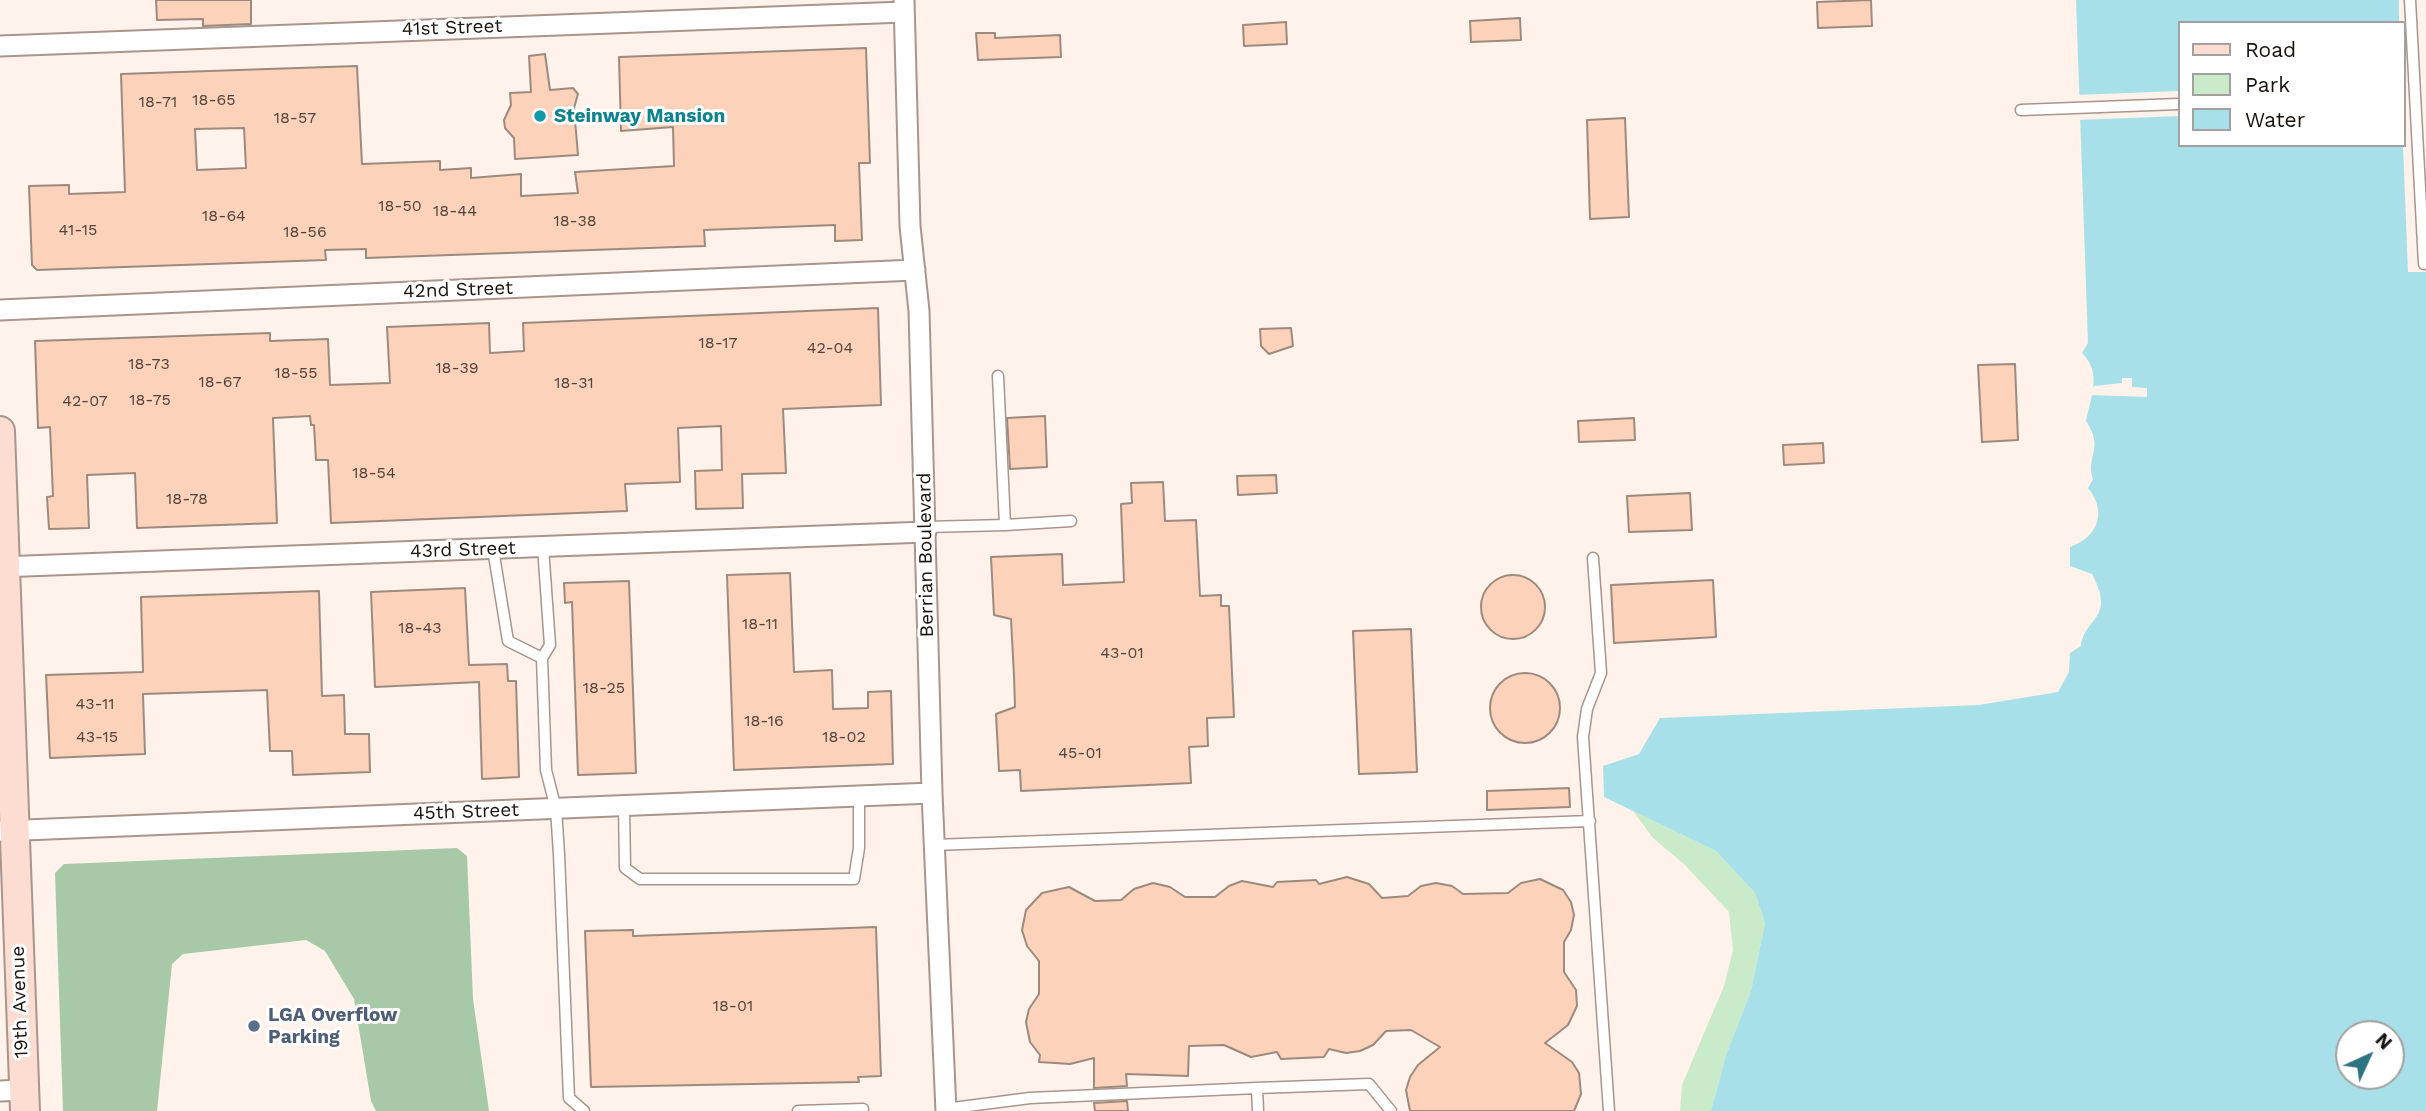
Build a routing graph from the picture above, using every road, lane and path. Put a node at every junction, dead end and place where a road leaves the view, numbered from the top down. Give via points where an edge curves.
1 (2410, 0) edge
2 (904, 6) edge
3 (0, 46) edge
4 (2409, 94) edge
5 (2178, 104) edge
6 (2021, 110) dead end
7 (2424, 264) dead end
8 (915, 270) junction
9 (0, 310) edge
10 (998, 376) dead end
11 (0, 431) edge
12 (1071, 521) dead end
13 (1005, 525) junction
14 (926, 530) junction
15 (543, 547) junction
16 (493, 549) junction
17 (1593, 558) dead end
18 (3, 567) edge
19 (542, 658) junction
20 (932, 793) junction
21 (859, 796) junction
22 (624, 806) junction
23 (556, 808) junction
24 (1590, 821) junction
25 (7, 831) edge
26 (934, 845) junction
27 (1257, 1088) junction
28 (16, 1097) edge
29 (863, 1109) dead end
30 (945, 1110) edge
31 (584, 1111) edge
32 (798, 1111) edge
33 (1258, 1111) edge
34 (1391, 1111) edge
35 (1609, 1111) edge

1 - 4 lane
2 - 3 street, 41st Street
2 - 8 street, Berrian Boulevard
4 - 7 lane
5 - 6 lane
8 - 9 street, 42nd Street
8 - 14 street, Berrian Boulevard
10 - 13 lane
11 - 18 street, 19th Avenue
12 - 13 lane
13 - 14 lane
14 - 15 street, 43rd Street
14 - 20 street, Berrian Boulevard
15 - 16 street, 43rd Street
15 - 19 lane via 550,645
16 - 18 street, 43rd Street
16 - 19 lane via 508,641
17 - 24 lane via 1601,673 1587,709 1583,737
18 - 25 street, 19th Avenue
19 - 23 lane via 546,770
20 - 21 street, 45th Street
20 - 26 street, Berrian Boulevard
21 - 22 street, 45th Street
21 - 22 lane via 854,879 640,879 625,868
22 - 23 street, 45th Street
23 - 25 street, 45th Street
23 - 31 lane via 569,1098
24 - 26 lane
24 - 35 lane
25 - 28 street, 19th Avenue
26 - 30 street, Berrian Boulevard
27 - 30 lane via 1030,1098
27 - 33 lane
27 - 34 lane via 1369,1084
29 - 32 lane

